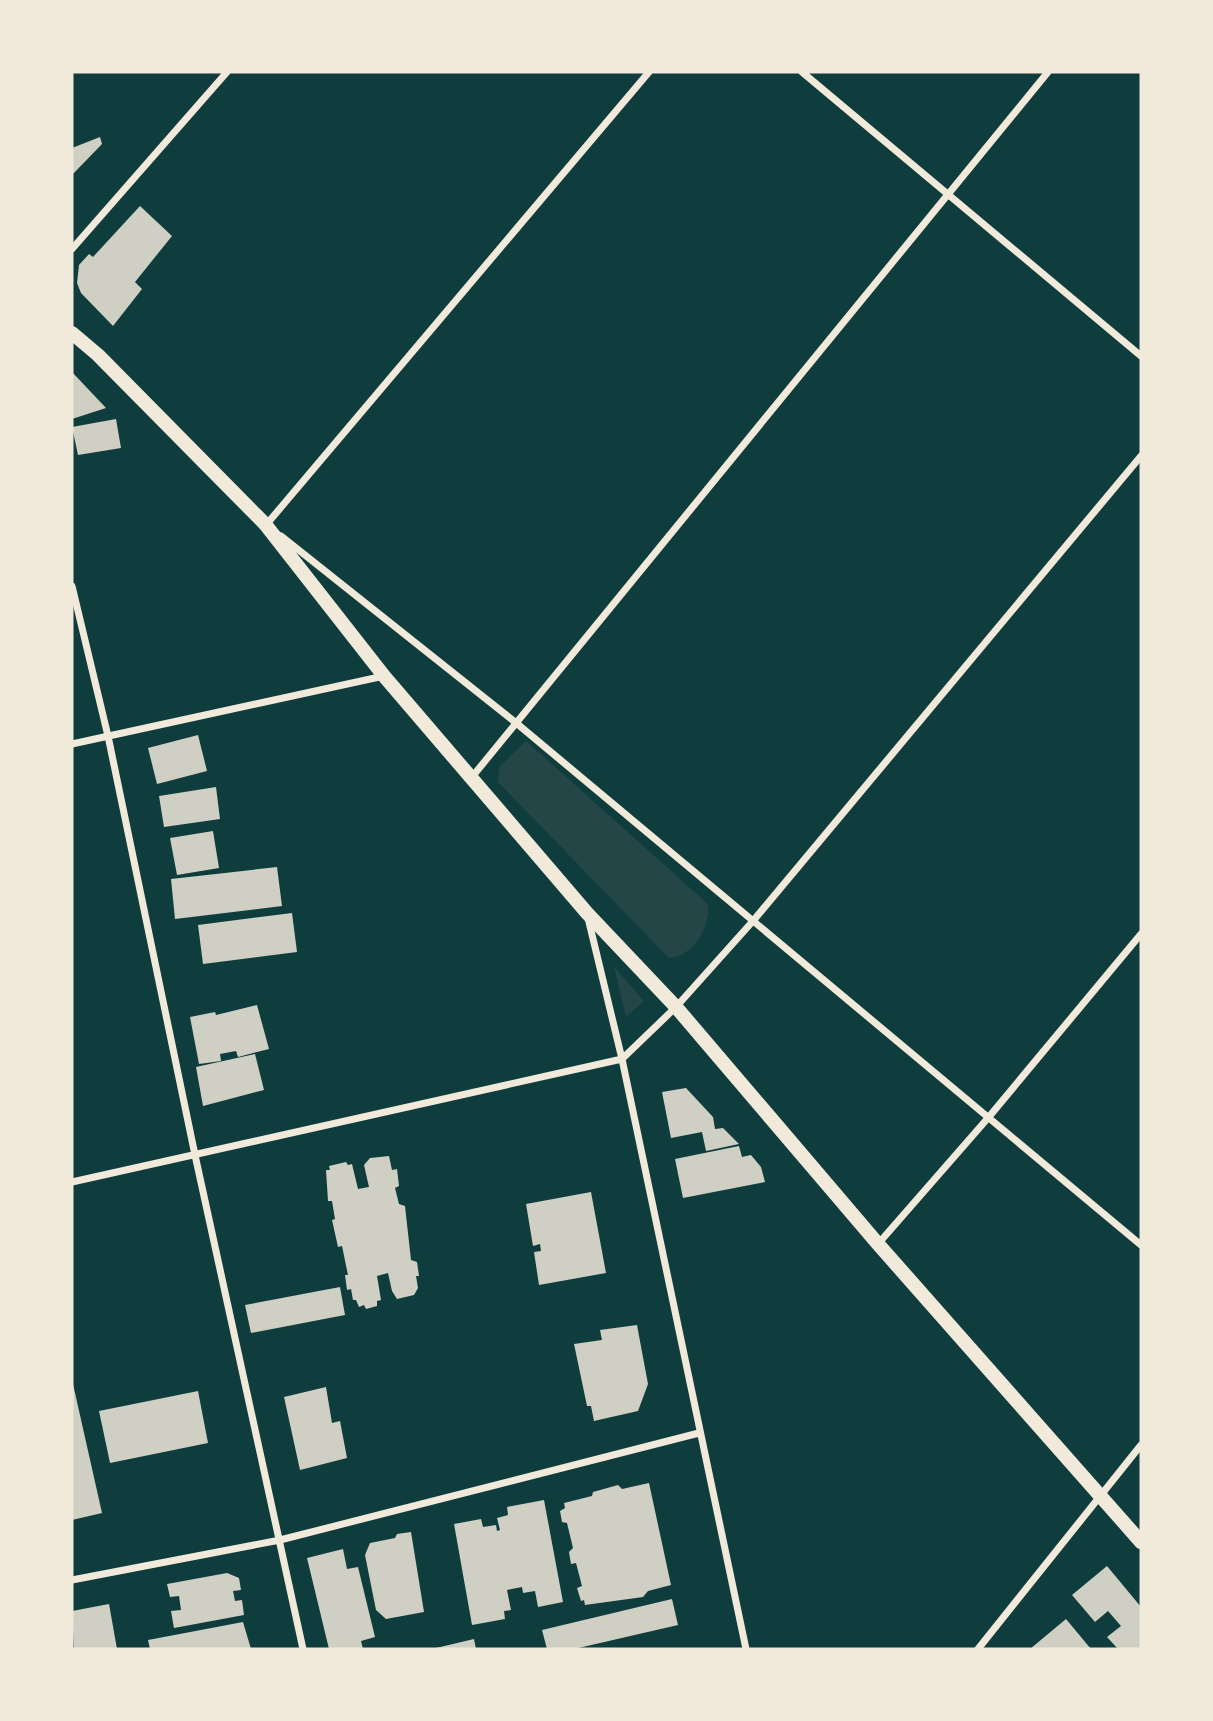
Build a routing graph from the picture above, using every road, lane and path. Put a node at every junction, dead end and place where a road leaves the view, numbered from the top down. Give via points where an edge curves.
1 (227, 72) edge
2 (649, 72) edge
3 (802, 72) edge
4 (1048, 72) edge
5 (948, 194) junction
6 (73, 246) edge
7 (72, 322) edge
8 (72, 333) edge
9 (99, 355) junction
10 (1141, 356) edge
11 (1141, 456) edge
12 (265, 524) junction
13 (72, 586) edge
14 (384, 676) junction
15 (515, 722) junction
16 (108, 736) junction
17 (72, 744) edge
18 (471, 777) junction
19 (587, 912) junction
20 (753, 921) junction
21 (1141, 934) edge
22 (676, 1007) junction
23 (622, 1059) junction
24 (988, 1118) junction
25 (195, 1155) junction
26 (72, 1182) edge
27 (878, 1244) junction
28 (1141, 1245) edge
29 (699, 1433) junction
30 (1141, 1445) edge
31 (1100, 1494) junction
32 (280, 1540) junction
33 (1141, 1542) edge
34 (72, 1580) edge
35 (303, 1649) edge
36 (746, 1649) edge
37 (978, 1649) edge

1 - 6 street
2 - 12 street
3 - 5 street
4 - 5 street
5 - 10 street
5 - 15 street
7 - 9 main road
8 - 9 main road
9 - 12 main road
11 - 20 street
12 - 14 main road
12 - 15 street
13 - 16 street
14 - 16 street
14 - 18 main road
15 - 18 street
15 - 20 street
16 - 17 street
16 - 25 street
18 - 19 main road
19 - 22 main road
19 - 23 street
20 - 22 street
20 - 24 street
21 - 24 street
22 - 23 street
22 - 27 main road
23 - 25 street
23 - 29 street
24 - 27 street
24 - 28 street
25 - 26 street
25 - 32 street
27 - 31 main road
29 - 32 street
29 - 36 street
30 - 31 street
31 - 33 main road
31 - 37 street
32 - 34 street
32 - 35 street

